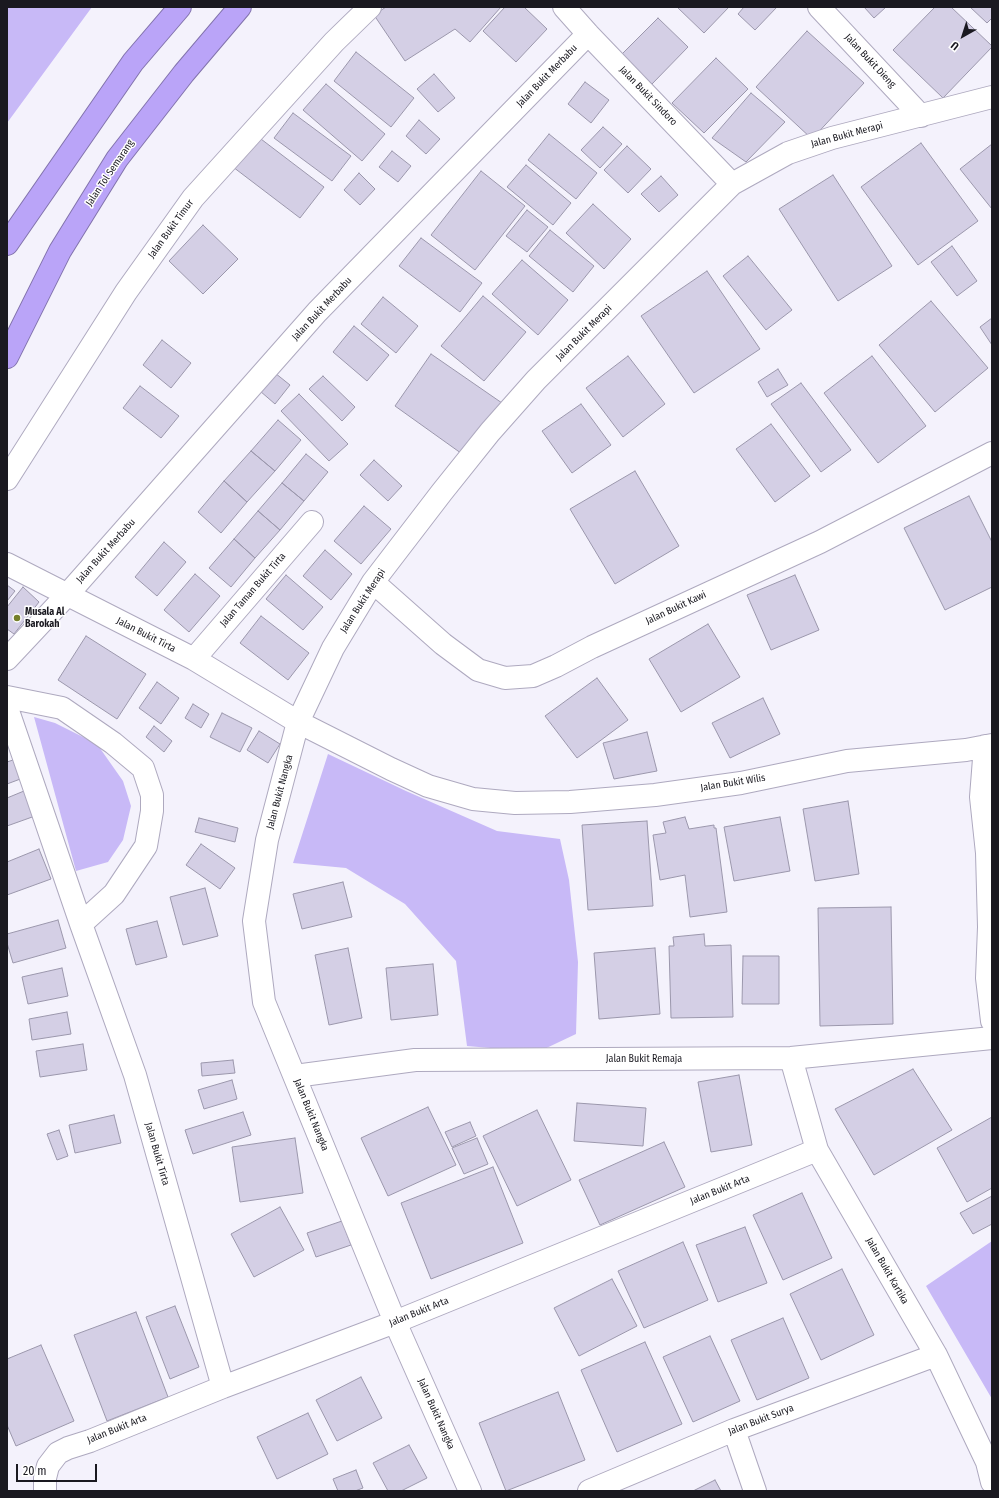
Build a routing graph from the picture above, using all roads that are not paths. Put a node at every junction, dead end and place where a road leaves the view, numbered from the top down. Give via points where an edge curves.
1 (180, 7) edge
2 (240, 7) edge
3 (370, 7) edge
4 (564, 7) edge
5 (819, 7) edge
6 (588, 34) junction
7 (992, 98) edge
8 (921, 116) junction
9 (732, 184) junction
10 (7, 244) edge
11 (7, 357) edge
12 (992, 453) edge
13 (7, 479) edge
14 (312, 522) dead end
15 (7, 564) edge
16 (373, 582) junction
17 (67, 595) junction
18 (7, 659) edge
19 (194, 659) junction
20 (7, 697) edge
21 (7, 708) edge
22 (298, 722) junction
23 (989, 746) edge
24 (81, 924) junction
25 (992, 1021) edge
26 (992, 1038) edge
27 (791, 1058) junction
28 (295, 1076) junction
29 (817, 1150) junction
30 (395, 1322) junction
31 (936, 1355) junction
32 (223, 1387) junction
33 (734, 1430) junction
34 (992, 1482) edge
35 (46, 1491) edge
36 (470, 1491) edge
37 (589, 1491) edge
38 (755, 1491) edge

1 - 10 highway via 133,62
2 - 11 highway, Jalan Tol Semarang via 116,159 60,251
3 - 13 street, Jalan Bukit Timur via 334,42 193,198 126,292
4 - 6 street, Jalan Bukit Sindoro
5 - 8 street, Jalan Bukit Dieng
6 - 9 street, Jalan Bukit Sindoro
6 - 17 street, Jalan Bukit Merbabu via 317,312
7 - 8 street, Jalan Bukit Merapi
8 - 9 street, Jalan Bukit Merapi via 832,138 788,152
9 - 16 street, Jalan Bukit Merapi via 536,380 490,432
12 - 16 street, Jalan Bukit Kawi via 820,542 533,676 505,678 478,670 443,644
14 - 19 street, Jalan Taman Bukit Tirta
15 - 17 street
16 - 22 street, Jalan Bukit Merapi via 333,648
17 - 18 street
17 - 19 street, Jalan Bukit Tirta
19 - 22 street, Jalan Bukit Tirta
20 - 24 street via 62,708 144,768 152,795 146,846 114,894
21 - 24 street, Jalan Bukit Tirta
22 - 23 street, Jalan Bukit Wilis via 420,782 473,799 515,803 570,802 655,795 741,783 847,761
22 - 28 street, Jalan Bukit Nangka via 267,840 254,921 264,1002
23 - 25 street via 981,797 987,853 990,926 987,978
24 - 32 street, Jalan Bukit Tirta via 135,1075
26 - 27 street, Jalan Bukit Remaja
27 - 28 street, Jalan Bukit Remaja via 415,1060
27 - 29 street, Jalan Bukit Kartika
28 - 30 street, Jalan Bukit Nangka
29 - 30 street, Jalan Bukit Arta
29 - 31 street, Jalan Bukit Kartika
30 - 32 street, Jalan Bukit Arta
30 - 36 street, Jalan Bukit Nangka
31 - 33 street, Jalan Bukit Surya
31 - 34 street, Jalan Bukit Kartika via 987,1462
32 - 35 street, Jalan Bukit Arta via 58,1453 48,1466 45,1478
33 - 37 street, Jalan Bukit Surya
33 - 38 street

